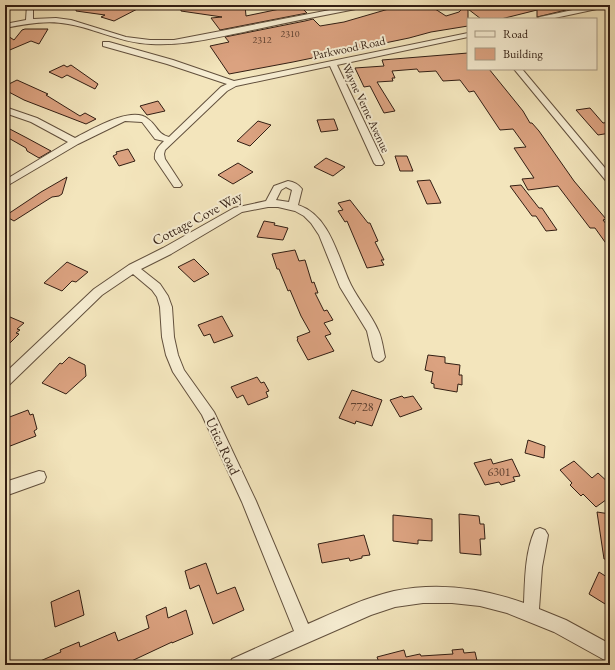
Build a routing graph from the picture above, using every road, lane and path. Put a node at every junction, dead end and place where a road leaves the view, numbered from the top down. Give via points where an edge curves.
1 (30, 5) edge
2 (366, 5) edge
3 (606, 5) edge
4 (545, 18) edge
5 (29, 21) junction
6 (5, 26) edge
7 (467, 35) edge
8 (117, 37) junction
9 (332, 64) junction
10 (519, 70) edge
11 (234, 84) junction
12 (5, 110) edge
13 (170, 140) junction
14 (75, 142) junction
15 (379, 163) dead end
16 (610, 180) edge
17 (5, 184) edge
18 (177, 185) dead end
19 (270, 203) junction
20 (293, 206) junction
21 (133, 268) junction
22 (379, 357) dead end
23 (5, 381) edge
24 (39, 477) dead end
25 (5, 489) edge
26 (540, 535) dead end
27 (531, 614) junction
28 (304, 635) junction
29 (610, 654) edge
30 (238, 665) edge

1 - 5 street
2 - 8 street via 184,41 150,42
3 - 4 street
5 - 6 street
5 - 8 street via 63,21
7 - 9 street, Parkwood Road
8 - 11 street via 106,44
9 - 11 street, Parkwood Road
9 - 15 street, Wayne Verne Avenue
10 - 16 street
11 - 13 street, Parkwood Road via 224,89
12 - 14 street via 34,120
13 - 14 street via 158,137 145,120 130,117 118,119
13 - 18 street, Parkwood Road via 159,154
14 - 17 street
19 - 20 street, Cottage Cove Way
19 - 20 street via 277,188 288,184 297,190
19 - 21 street, Cottage Cove Way via 238,210 168,251
20 - 22 street, Cottage Cove Way via 315,221 326,240 351,297 373,331
21 - 23 street, Cottage Cove Way via 98,292
21 - 28 street, Utica Road via 156,287 162,296 166,307 172,356 179,372 207,412 242,487
24 - 25 street
26 - 27 street via 534,567
27 - 28 street via 470,596 418,596 394,599
27 - 29 street via 582,636
28 - 30 street

